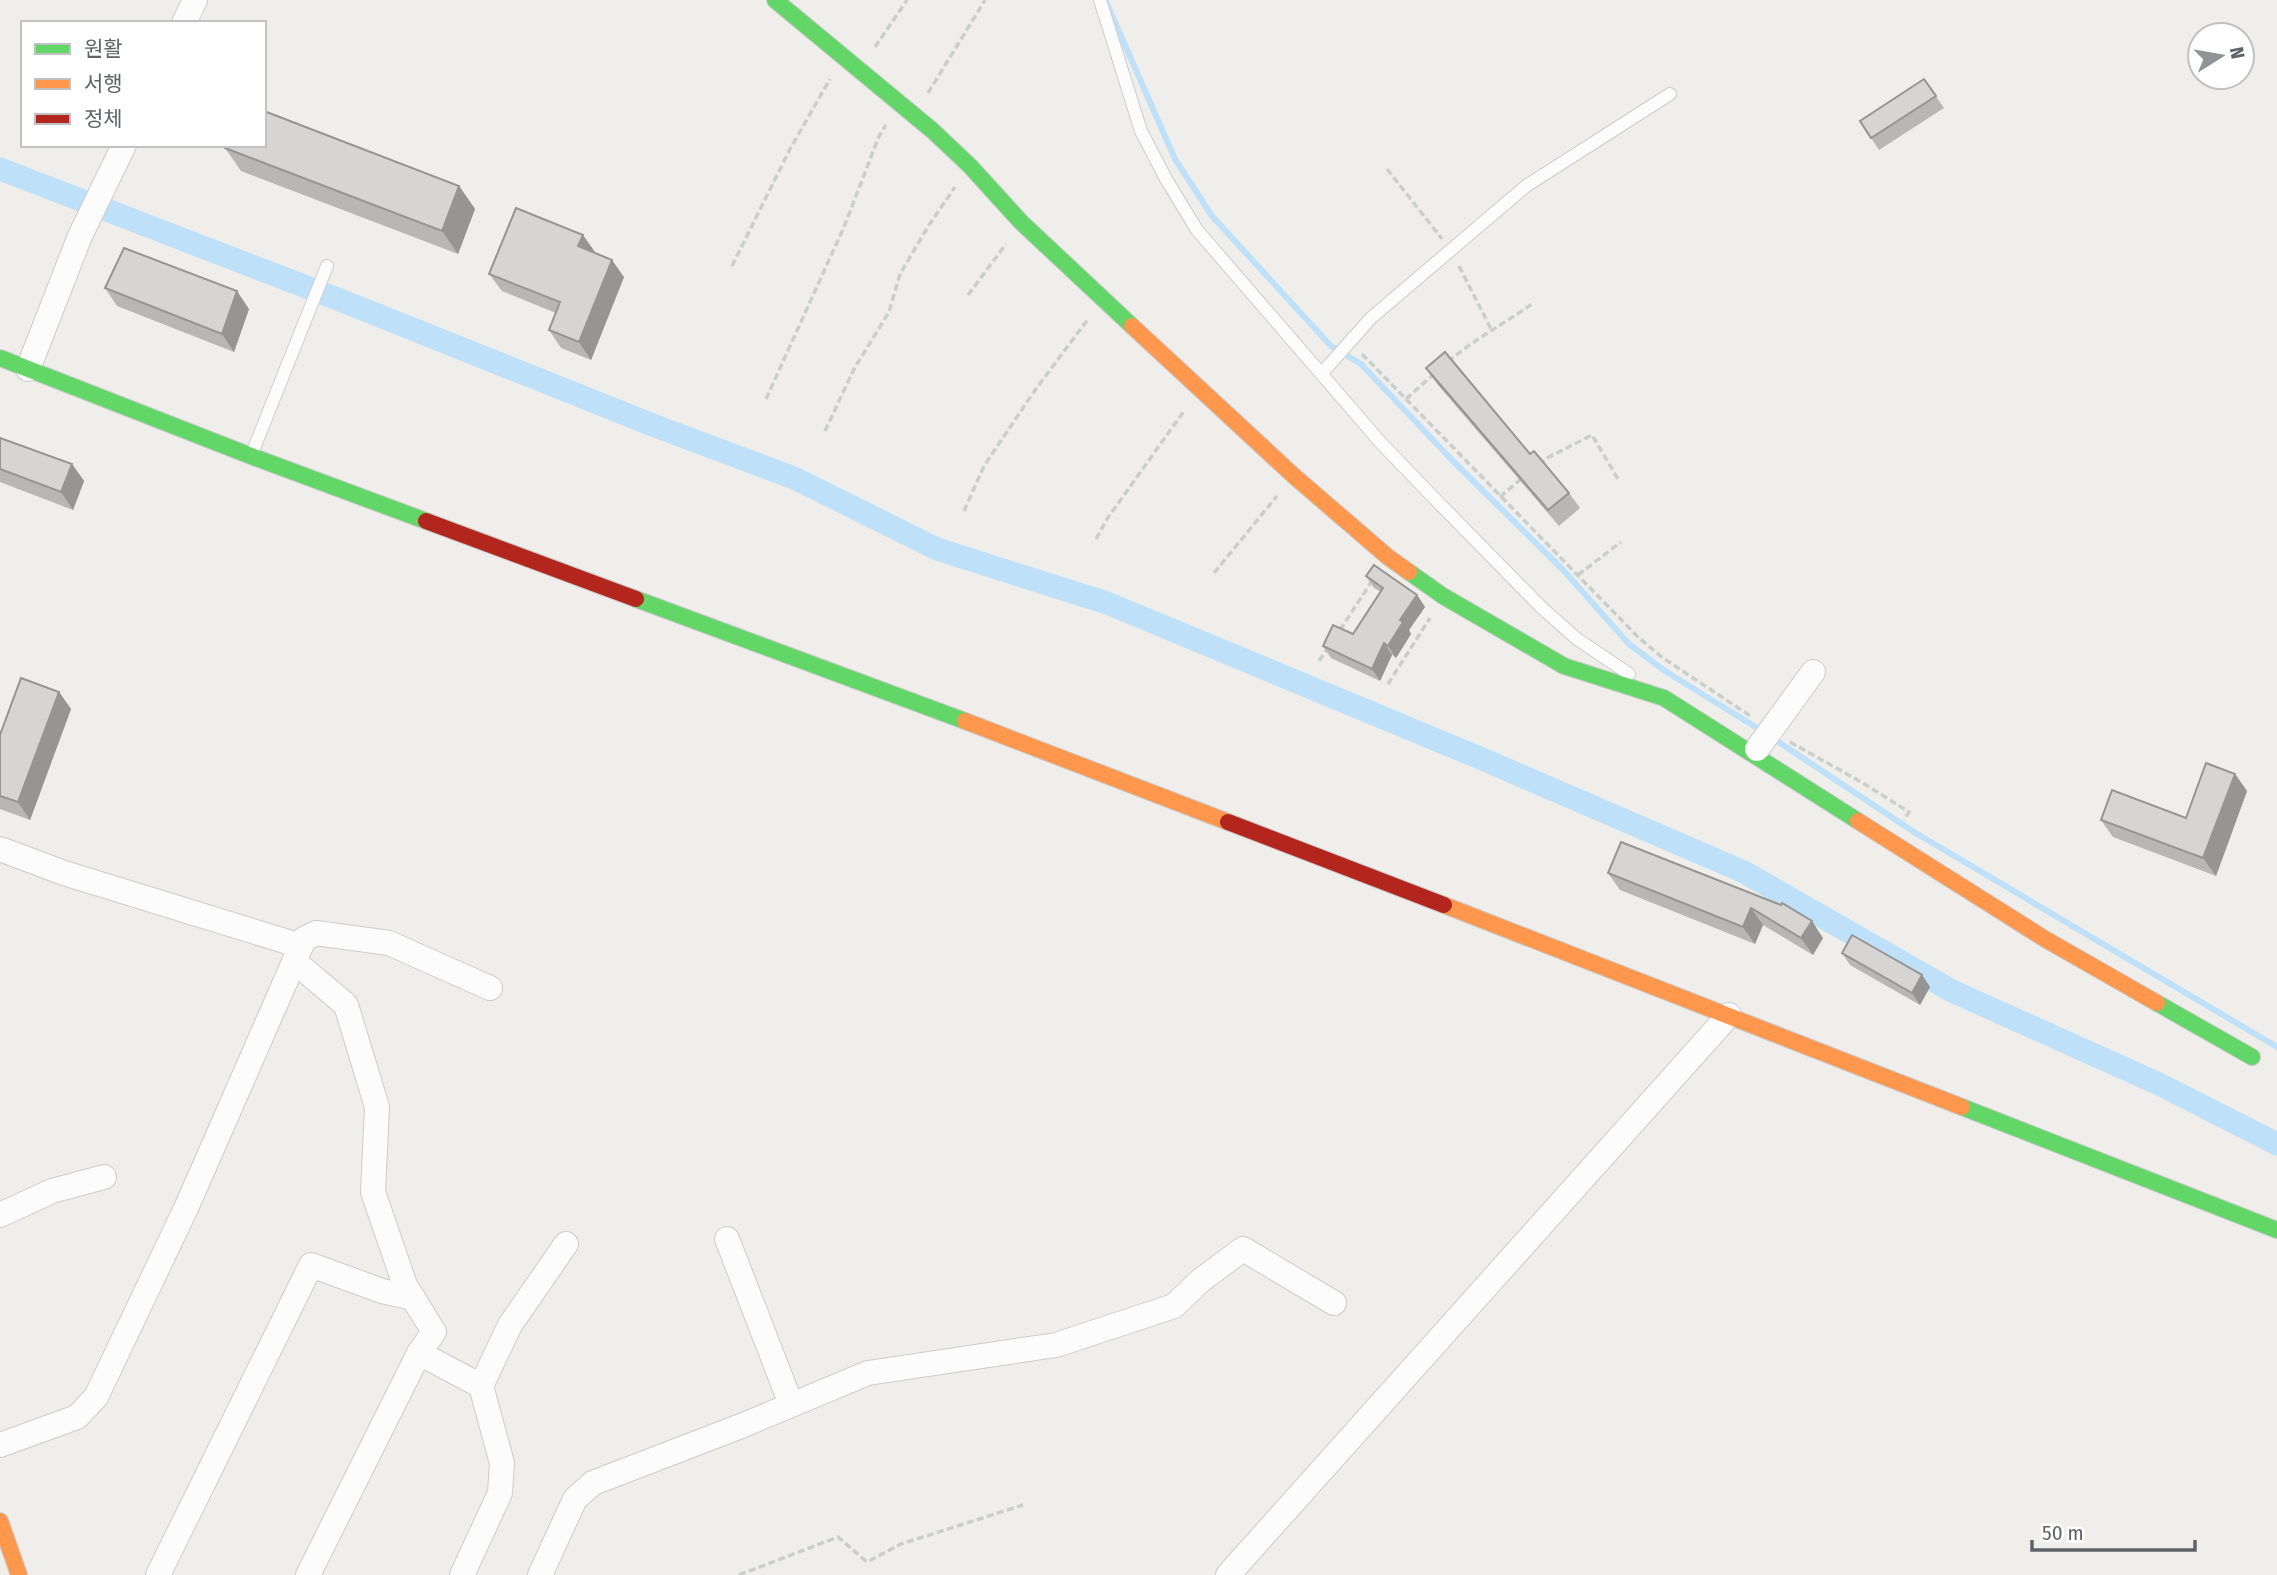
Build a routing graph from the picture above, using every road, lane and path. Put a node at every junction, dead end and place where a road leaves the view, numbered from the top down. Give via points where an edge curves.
1 (195, 0) edge
2 (775, 0) edge
3 (907, 0) edge
4 (985, 0) edge
5 (1100, 0) edge
6 (185, 21) edge
7 (843, 56) junction
8 (860, 70) junction
9 (1670, 94) dead end
10 (900, 103) junction
11 (914, 115) junction
12 (123, 147) edge
13 (970, 166) junction
14 (1021, 222) junction
15 (327, 266) dead end
16 (732, 266) dead end
17 (968, 296) dead end
18 (1103, 298) junction
19 (1532, 304) dead end
20 (1349, 341) junction
21 (0, 358) edge
22 (28, 369) junction
23 (1322, 373) junction
24 (1199, 389) junction
25 (766, 399) dead end
26 (1405, 400) junction
27 (825, 431) dead end
28 (251, 456) junction
29 (1538, 466) edge
30 (1528, 474) edge
31 (1294, 476) junction
32 (1618, 479) dead end
33 (1500, 497) junction
34 (964, 511) dead end
35 (1096, 539) dead end
36 (1621, 541) dead end
37 (1388, 557) junction
38 (1214, 573) dead end
39 (1578, 575) junction
40 (1443, 596) junction
41 (1571, 652) junction
42 (1319, 661) dead end
43 (1812, 672) dead end
44 (1388, 684) dead end
45 (1664, 698) junction
46 (1774, 727) junction
47 (1755, 752) junction
48 (1909, 812) dead end
49 (0, 849) edge
50 (297, 954) junction
51 (490, 988) dead end
52 (1729, 1015) junction
53 (2252, 1056) dead end
54 (104, 1177) dead end
55 (0, 1215) edge
56 (2277, 1230) edge
57 (727, 1239) dead end
58 (566, 1244) dead end
59 (413, 1298) junction
60 (1334, 1303) dead end
61 (419, 1353) junction
62 (481, 1386) junction
63 (791, 1404) junction
64 (0, 1445) edge
65 (1023, 1504) dead end
66 (0, 1521) edge
67 (19, 1575) edge
68 (158, 1575) edge
69 (308, 1575) edge
70 (462, 1575) edge
71 (540, 1575) edge
72 (739, 1575) edge
73 (1228, 1575) edge

1 - 6 street
2 - 7 main road
3 - 8 path
4 - 11 path
5 - 23 lane via 1141,131 1166,179 1220,259
7 - 8 main road
7 - 16 path
8 - 10 main road
9 - 20 lane via 1540,175
10 - 11 main road
10 - 25 path via 879,136
11 - 13 main road
12 - 22 street via 80,236
13 - 14 main road
13 - 27 path via 900,274 889,312 854,369
14 - 17 path
14 - 18 main road
15 - 28 lane
18 - 24 main road
18 - 34 path via 984,466
19 - 26 path via 1461,351
20 - 23 lane
20 - 26 path
21 - 22 main road
22 - 28 main road
23 - 41 lane via 1381,443 1542,608
24 - 31 main road
24 - 35 path
26 - 33 path
28 - 52 main road via 929,707
29 - 32 path via 1592,435
30 - 33 path
31 - 37 main road
31 - 38 path
33 - 39 path
36 - 39 path
37 - 40 main road
37 - 42 path
39 - 46 path via 1649,646
40 - 41 main road
40 - 44 path
41 - 45 main road
41 - 45 lane
43 - 46 street
45 - 47 main road
46 - 47 street, bridge
46 - 48 path
47 - 53 main road via 2045,939
49 - 50 street
50 - 51 street via 303,939 316,933 389,943
50 - 59 street via 346,1005 377,1107 373,1192
50 - 64 street via 187,1206 96,1396 77,1417
52 - 56 main road
52 - 73 street
54 - 55 street via 52,1191
57 - 63 street
58 - 62 street via 509,1325
59 - 61 street via 434,1332
59 - 68 street via 311,1265
60 - 63 street via 1243,1250 1174,1306 1056,1345 868,1373
61 - 62 street
61 - 69 street
62 - 70 street via 502,1463 500,1493
63 - 71 street via 593,1483 575,1499
65 - 72 path via 901,1544 867,1562 838,1537
66 - 67 main road

